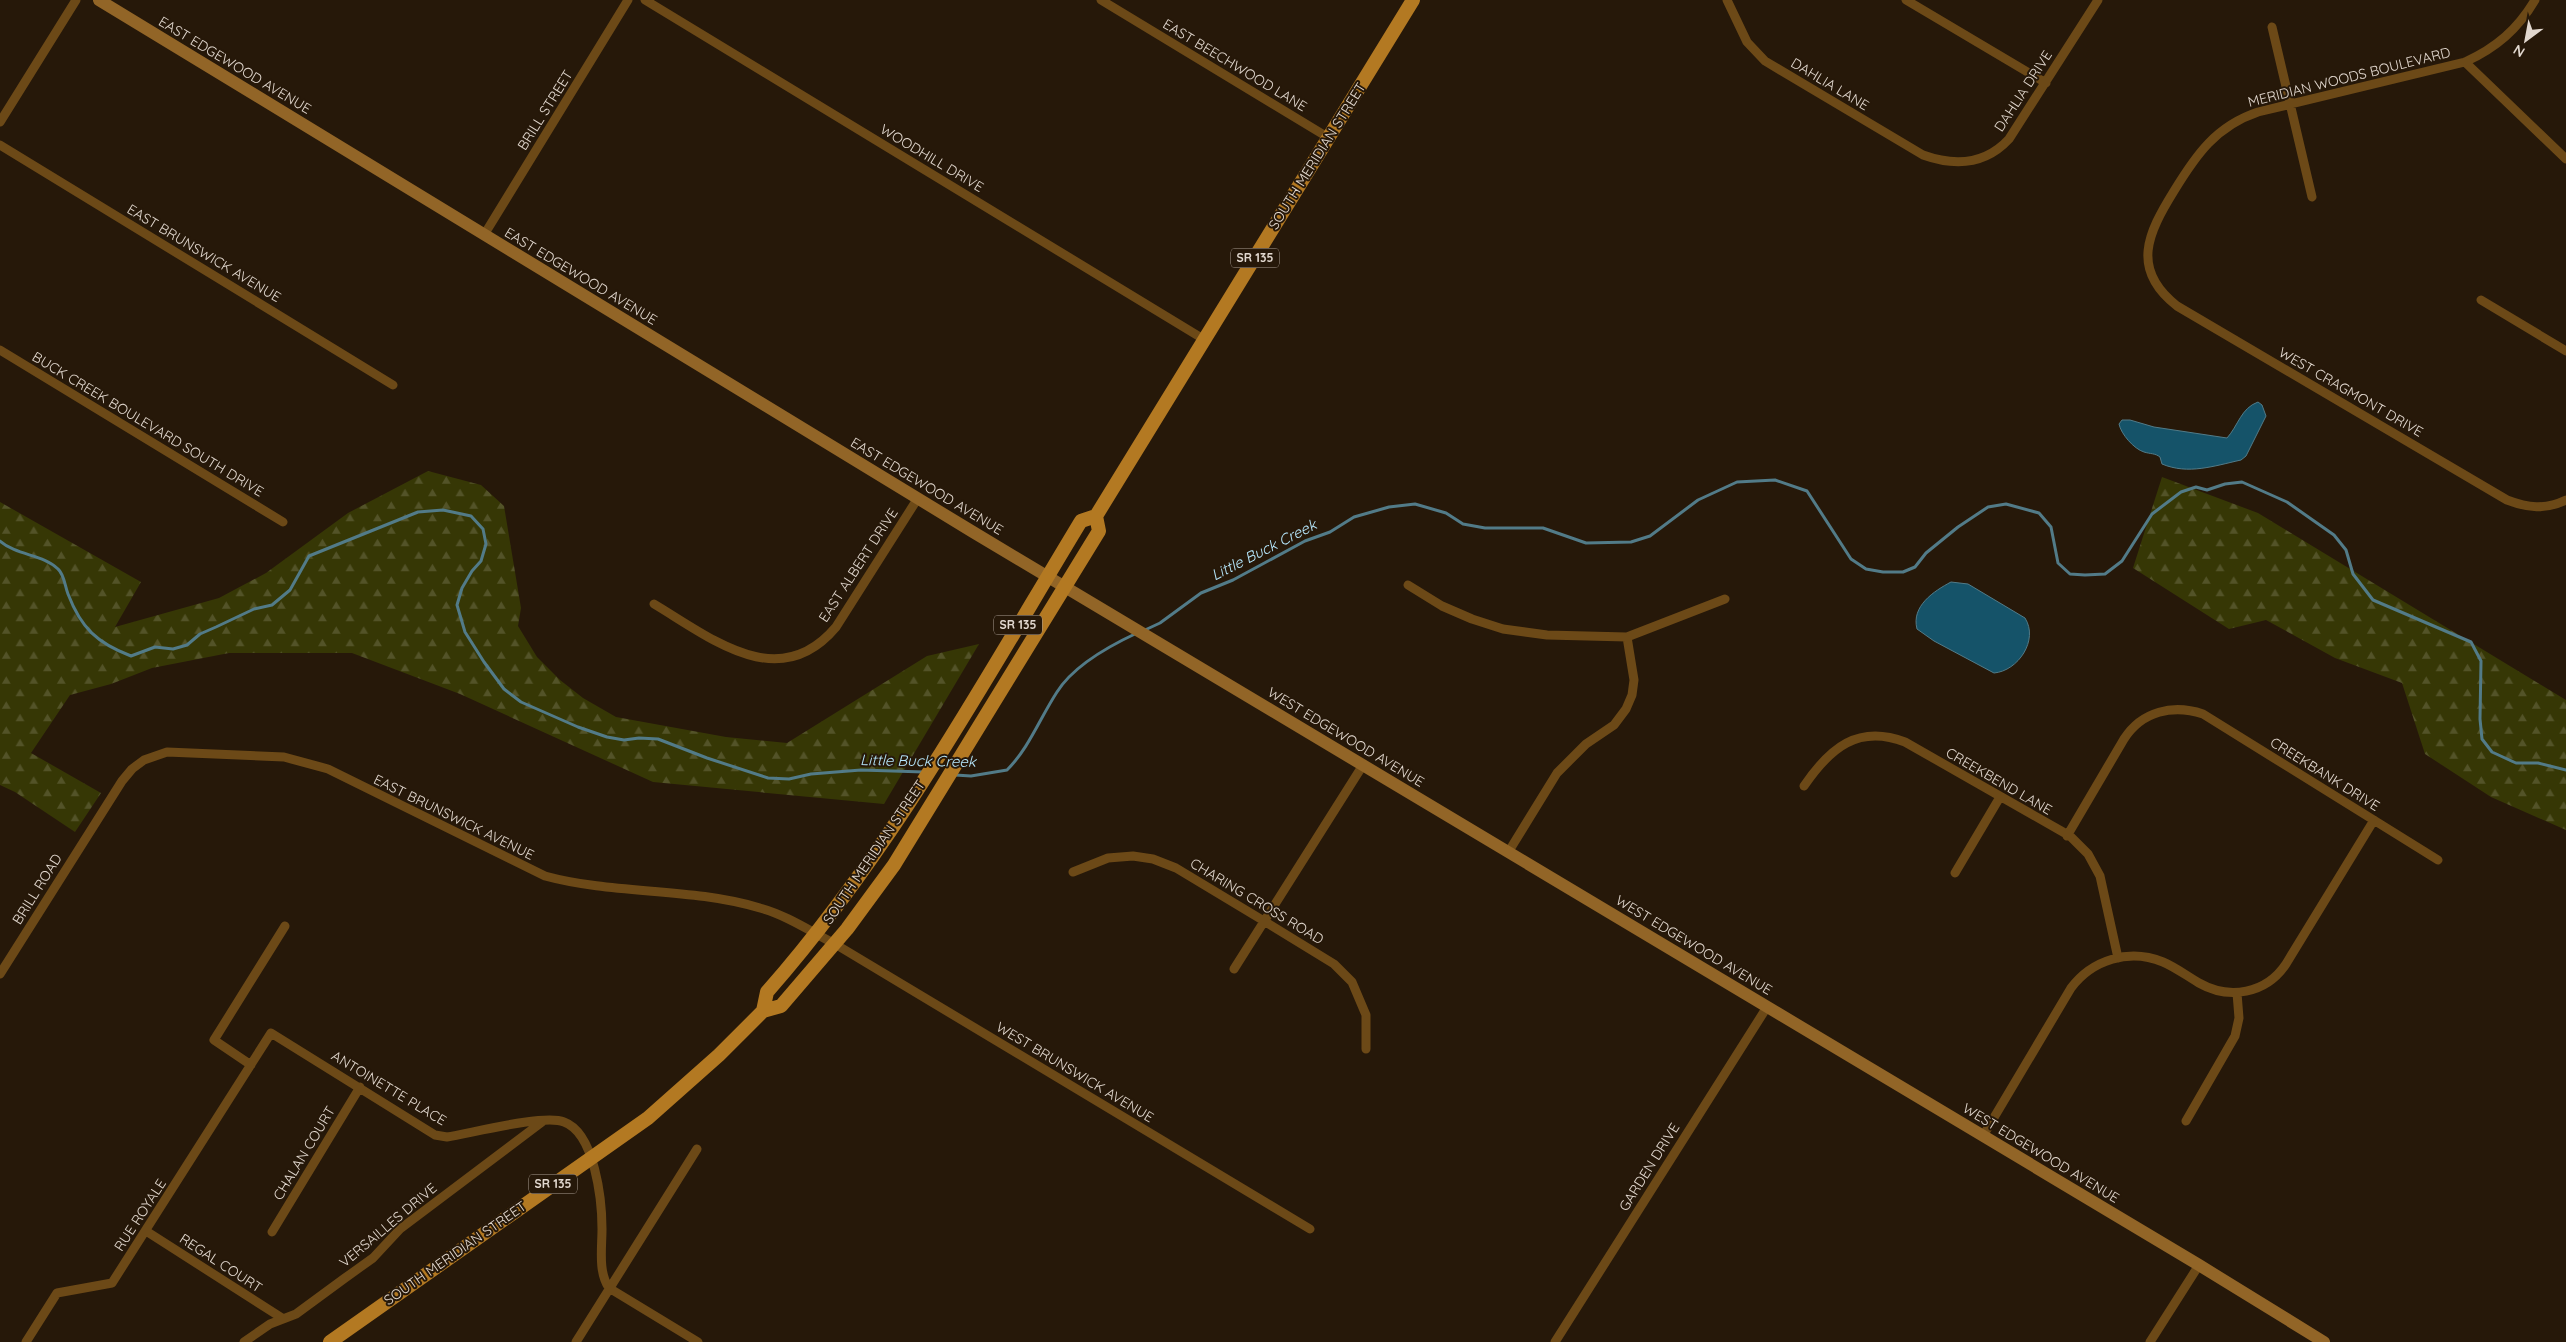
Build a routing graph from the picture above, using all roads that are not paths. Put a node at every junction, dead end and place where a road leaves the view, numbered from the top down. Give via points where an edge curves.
1 (76, 0) edge
2 (99, 0) edge
3 (628, 0) edge
4 (645, 0) edge
5 (1102, 0) edge
6 (1413, 0) edge
7 (1727, 0) edge
8 (1906, 0) edge
9 (2098, 0) edge
10 (2535, 0) edge
11 (2272, 27) dead end
12 (2465, 62) junction
13 (2046, 82) junction
14 (2290, 104) junction
15 (0, 122) edge
16 (1329, 138) junction
17 (0, 146) edge
18 (2566, 159) edge
19 (1947, 162) joint
20 (2312, 197) dead end
21 (484, 235) junction
22 (2151, 270) joint
23 (2481, 300) dead end
24 (1204, 340) junction
25 (0, 350) edge
26 (2566, 351) edge
27 (393, 385) dead end
28 (918, 498) junction
29 (2566, 500) edge
30 (1096, 516) junction
31 (283, 522) dead end
32 (1048, 576) junction
33 (1408, 585) dead end
34 (1066, 586) junction
35 (1726, 598) dead end
36 (654, 604) dead end
37 (1627, 637) junction
38 (1363, 765) junction
39 (1804, 786) dead end
40 (2000, 797) junction
41 (98, 819) joint
42 (2374, 820) junction
43 (2068, 836) junction
44 (1509, 851) junction
45 (2438, 860) dead end
46 (1073, 872) dead end
47 (1955, 873) dead end
48 (1264, 921) junction
49 (285, 926) dead end
50 (826, 939) junction
51 (2118, 958) junction
52 (1234, 969) dead end
53 (0, 974) edge
54 (2237, 993) junction
55 (1767, 1007) junction
56 (763, 1011) junction
57 (1366, 1049) dead end
58 (251, 1065) junction
59 (360, 1088) junction
60 (544, 1120) junction
61 (2186, 1120) dead end
62 (1983, 1136) junction
63 (696, 1149) dead end
64 (590, 1158) junction
65 (1310, 1229) dead end
66 (146, 1231) junction
67 (272, 1232) dead end
68 (2199, 1265) junction
69 (610, 1288) junction
70 (282, 1318) junction
71 (26, 1342) edge
72 (244, 1342) edge
73 (330, 1342) edge
74 (576, 1342) edge
75 (698, 1342) edge
76 (1555, 1342) edge
77 (2150, 1342) edge
78 (2324, 1342) edge

1 - 15 street
2 - 21 main road, EAST EDGEWOOD AVENUE
3 - 21 street, BRILL STREET
4 - 24 street, WOODHILL DRIVE
5 - 16 street, EAST BEECHWOOD LANE
6 - 16 main road, SOUTH MERIDIAN STREET / SR 135
7 - 19 street, DAHLIA LANE via 1747,42 1765,61 1923,155
8 - 13 street
9 - 13 street, DAHLIA DRIVE
10 - 12 street, MERIDIAN WOODS BOULEVARD via 2505,38
11 - 14 street
12 - 14 street, MERIDIAN WOODS BOULEVARD
12 - 18 street
13 - 19 street, DAHLIA DRIVE via 2015,132 2002,146 1976,160
14 - 20 street
14 - 22 street, MERIDIAN WOODS BOULEVARD via 2235,121 2203,146 2153,225 2148,252
16 - 24 main road, SOUTH MERIDIAN STREET / SR 135
17 - 27 street, EAST BRUNSWICK AVENUE
21 - 28 main road, EAST EDGEWOOD AVENUE
22 - 29 street, WEST CRAGMONT DRIVE via 2161,290 2177,306 2507,500 2530,507 2554,505
23 - 26 street
24 - 30 main road, SOUTH MERIDIAN STREET / SR 135
25 - 31 street, BUCK CREEK BOULEVARD SOUTH DRIVE
28 - 32 main road, EAST EDGEWOOD AVENUE
28 - 36 street, EAST ALBERT DRIVE via 836,627 822,641 800,653 775,659 740,654
30 - 32 main road, SOUTH MERIDIAN STREET / SR 135 via 1081,521
30 - 34 main road, SOUTH MERIDIAN STREET / SR 135 via 1099,531
32 - 34 main road, WEST EDGEWOOD AVENUE
32 - 50 main road, SOUTH MERIDIAN STREET / SR 135 via 859,879
33 - 37 street via 1454,612 1503,629 1548,635
34 - 38 main road, WEST EDGEWOOD AVENUE
34 - 50 main road, SOUTH MERIDIAN STREET / SR 135 via 931,808 878,888
35 - 37 street
37 - 44 street via 1634,680 1626,709 1614,724 1578,751 1557,772
38 - 44 main road, WEST EDGEWOOD AVENUE
38 - 48 street
39 - 40 street, CREEKBEND LANE via 1836,748 1860,738 1885,736 1905,742
40 - 43 street, CREEKBEND LANE
40 - 47 street
41 - 50 street, EAST BRUNSWICK AVENUE via 132,769 157,754 284,757 328,769 545,876 572,883 733,901 774,913
41 - 53 street, BRILL ROAD
42 - 43 street, CREEKBANK DRIVE via 2196,712 2185,709 2158,712 2133,727
42 - 45 street, CREEKBANK DRIVE
42 - 54 street via 2280,972 2258,988
43 - 51 street, CREEKBEND LANE via 2083,848 2099,872
44 - 55 main road, WEST EDGEWOOD AVENUE
46 - 48 street, CHARING CROSS ROAD via 1108,858 1133,856 1152,859 1176,868
48 - 52 street
48 - 57 street, CHARING CROSS ROAD via 1330,961 1352,982 1366,1015
49 - 58 street via 214,1040
50 - 56 main road, SOUTH MERIDIAN STREET / SR 135 via 767,992
50 - 56 main road, SOUTH MERIDIAN STREET / SR 135 via 781,1006
50 - 65 street, WEST BRUNSWICK AVENUE
51 - 54 street via 2138,956 2158,960 2208,988
51 - 62 street via 2094,966 2074,984
54 - 61 street via 2239,1018 2234,1040
55 - 62 main road, WEST EDGEWOOD AVENUE
55 - 76 street, GARDEN DRIVE
56 - 64 main road, SOUTH MERIDIAN STREET / SR 135 via 648,1118
58 - 59 street, ANTOINETTE PLACE via 271,1033
58 - 66 street, RUE ROYALE
59 - 60 street, ANTOINETTE PLACE via 435,1135 447,1137
59 - 67 street, CHALAN COURT
60 - 64 street, ANTOINETTE PLACE via 564,1122 576,1130
60 - 70 street, VERSAILLES DRIVE via 400,1229 373,1258 296,1314
62 - 68 main road, WEST EDGEWOOD AVENUE
63 - 69 street
64 - 69 street, ANTOINETTE PLACE via 601,1196 603,1275
64 - 73 main road, SOUTH MERIDIAN STREET / SR 135
66 - 70 street, REGAL COURT
66 - 71 street, RUE ROYALE via 112,1283 57,1293
68 - 77 street
68 - 78 main road, WEST EDGEWOOD AVENUE
69 - 74 street
69 - 75 street
70 - 72 street, VERSAILLES DRIVE

